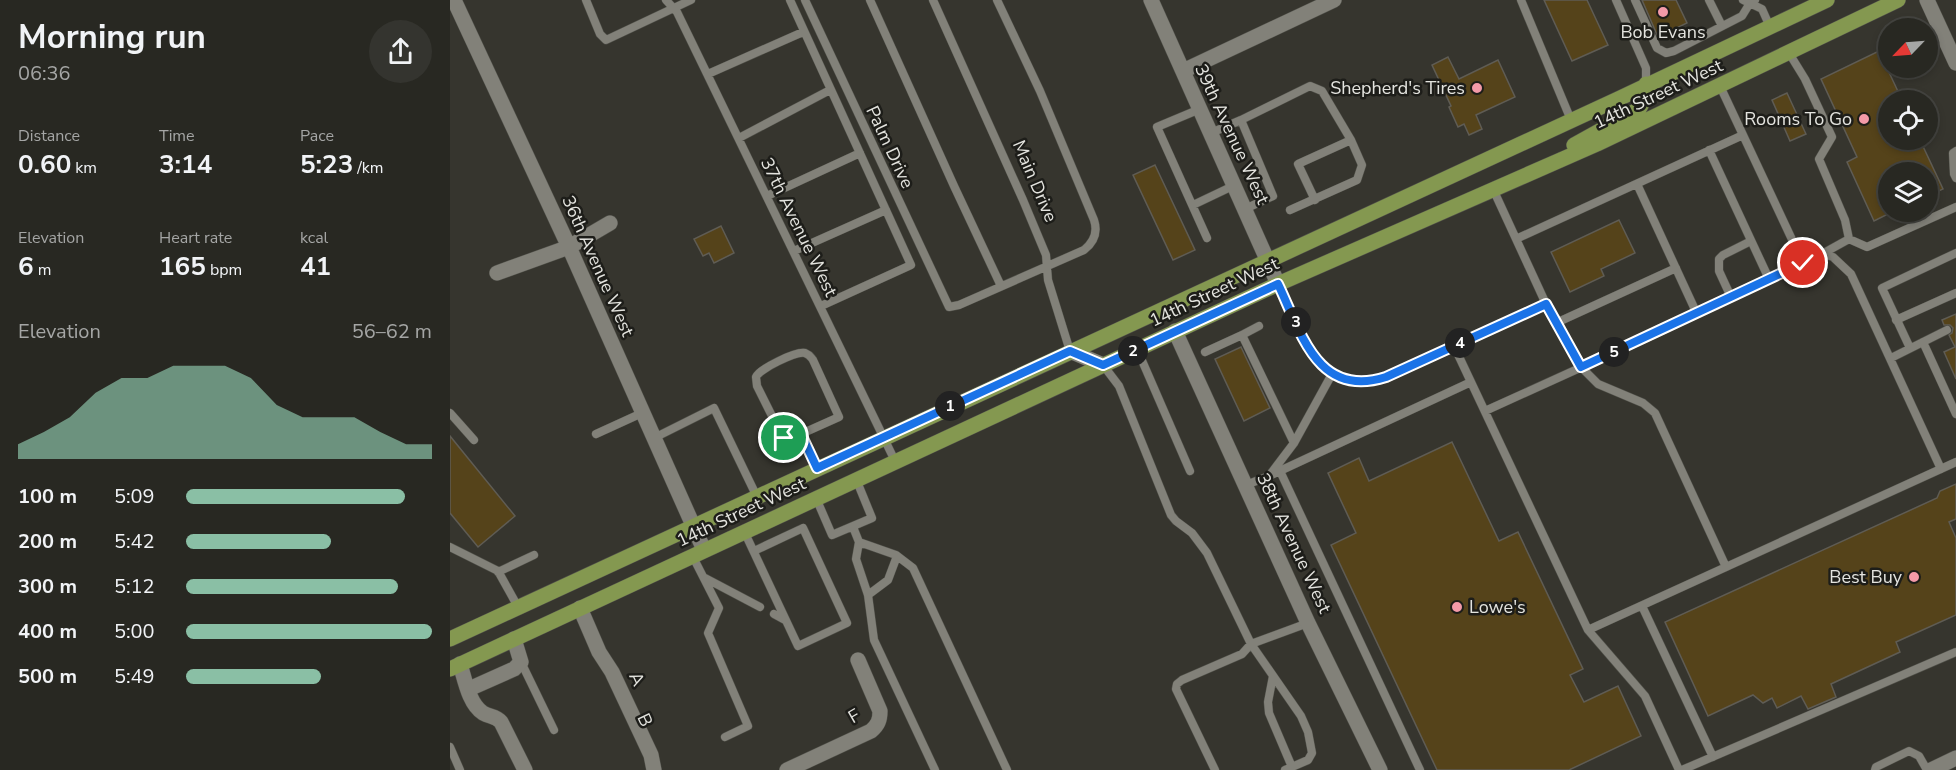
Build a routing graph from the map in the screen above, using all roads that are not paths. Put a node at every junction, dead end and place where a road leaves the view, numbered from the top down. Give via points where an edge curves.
1 (454, 0) edge
2 (586, 0) edge
3 (666, 0) edge
4 (691, 0) edge
5 (789, 0) edge
6 (805, 0) edge
7 (870, 0) edge
8 (933, 0) edge
9 (998, 0) edge
10 (1151, 0) edge
11 (1334, 0) edge
12 (1521, 0) edge
13 (1616, 0) edge
14 (1635, 0) edge
15 (1709, 0) edge
16 (1827, 0) edge
17 (1898, 0) edge
18 (1926, 0) edge
19 (1750, 1) edge
20 (674, 8) junction
21 (1722, 26) junction
22 (1770, 27) junction
23 (803, 32) junction
24 (1789, 53) junction
25 (1956, 63) edge
26 (1183, 71) junction
27 (708, 74) junction
28 (1646, 84) junction
29 (1720, 86) junction
30 (830, 90) junction
31 (1200, 108) junction
32 (1240, 120) junction
33 (1571, 120) junction
34 (1211, 133) junction
35 (1743, 135) junction
36 (739, 138) junction
37 (1351, 140) junction
38 (1709, 150) junction
39 (1956, 151) edge
40 (860, 153) junction
41 (1531, 172) junction
42 (1956, 178) edge
43 (1637, 184) junction
44 (1234, 185) junction
45 (1492, 189) junction
46 (767, 196) junction
47 (1315, 200) junction
48 (1193, 205) junction
49 (1956, 207) edge
50 (1245, 209) junction
51 (886, 210) junction
52 (1290, 210) dead end
53 (610, 223) dead end
54 (1207, 238) dead end
55 (1849, 238) junction
56 (1516, 239) junction
57 (1751, 242) junction
58 (569, 247) junction
59 (794, 251) junction
60 (1956, 253) edge
61 (1822, 254) junction
62 (1268, 260) junction
63 (1803, 263) junction
64 (1046, 266) junction
65 (1676, 268) junction
66 (497, 273) dead end
67 (1769, 279) junction
68 (1278, 284) junction
69 (1001, 286) junction
70 (1956, 293) edge
71 (1731, 297) junction
72 (1546, 304) junction
73 (821, 306) junction
74 (1697, 314) junction
75 (1896, 320) junction
76 (1556, 323) junction
77 (1259, 327) dead end
78 (1947, 330) dead end
79 (1175, 331) junction
80 (1242, 335) junction
81 (1923, 342) junction
82 (1454, 346) junction
83 (1910, 348) junction
84 (1137, 349) junction
85 (1070, 351) junction
86 (1206, 352) dead end
87 (1891, 358) junction
88 (1103, 365) junction
89 (1581, 367) junction
90 (1332, 374) junction
91 (1471, 382) junction
92 (1485, 411) junction
93 (642, 413) junction
94 (450, 414) edge
95 (1956, 414) edge
96 (596, 434) dead end
97 (801, 434) junction
98 (884, 437) junction
99 (654, 438) junction
100 (474, 440) dead end
101 (1294, 443) junction
102 (895, 461) junction
103 (1956, 462) edge
104 (817, 468) junction
105 (1941, 469) junction
106 (1190, 471) dead end
107 (1280, 471) junction
108 (1269, 476) junction
109 (856, 479) junction
110 (1246, 485) junction
111 (757, 496) junction
112 (816, 498) junction
113 (693, 526) junction
114 (852, 526) junction
115 (744, 531) junction
116 (859, 542) junction
117 (450, 547) edge
118 (754, 551) junction
119 (698, 553) junction
120 (534, 555) dead end
121 (897, 556) junction
122 (1726, 567) junction
123 (498, 572) junction
124 (704, 577) junction
125 (868, 595) junction
126 (1642, 606) junction
127 (518, 607) junction
128 (760, 607) dead end
129 (580, 608) junction
130 (774, 614) dead end
131 (785, 620) junction
132 (1308, 623) junction
133 (1587, 630) junction
134 (450, 639) edge
135 (514, 639) junction
136 (1251, 644) junction
137 (599, 652) junction
138 (1956, 652) edge
139 (858, 660) dead end
140 (521, 662) junction
141 (455, 667) edge
142 (1273, 676) junction
143 (469, 689) junction
144 (554, 730) dead end
145 (725, 737) dead end
146 (450, 747) edge
147 (1713, 757) junction
148 (1956, 758) edge
149 (1288, 769) edge
150 (460, 770) edge
151 (525, 770) edge
152 (647, 770) edge
153 (654, 770) edge
154 (787, 770) edge
155 (935, 770) edge
156 (1006, 770) edge
157 (1215, 770) edge
158 (1380, 770) edge
159 (1420, 770) edge
160 (1681, 770) edge
161 (1875, 770) edge
162 (1929, 770) edge

1 - 58 street, 36th Avenue West
2 - 20 lane via 606,40
3 - 20 lane, 37th Avenue West
4 - 20 lane
5 - 23 lane
6 - 69 lane, Palm Drive via 949,307
7 - 69 lane
8 - 64 lane, Main Drive via 1023,200 1046,255
9 - 64 lane via 1095,225 1094,238 1084,250
10 - 26 street, 39th Avenue West
11 - 26 street
12 - 33 lane
13 - 28 lane via 1646,68
14 - 21 lane via 1657,48 1666,53
15 - 21 lane
16 - 22 main road, 14th Street West
17 - 24 main road, 14th Street West
18 - 25 street
19 - 21 lane via 1742,16
19 - 22 lane via 1762,9
20 - 27 lane, 37th Avenue West
22 - 28 main road, 14th Street West
23 - 27 lane
23 - 30 lane
24 - 29 main road, 14th Street West
24 - 55 lane via 1832,137 1818,159
26 - 31 street, 39th Avenue West
27 - 36 lane, 37th Avenue West
28 - 33 main road, 14th Street West
28 - 41 main road via 1639,109
29 - 35 lane
29 - 41 main road, 14th Street West
30 - 36 lane
30 - 40 lane
31 - 34 street, 39th Avenue West
31 - 48 lane via 1157,127
32 - 34 lane
32 - 37 lane via 1310,86 1322,91
32 - 50 lane via 1273,196
33 - 62 main road, 14th Street West
34 - 44 street, 39th Avenue West
35 - 38 lane
35 - 63 lane
36 - 46 lane, 37th Avenue West
37 - 47 lane via 1362,165 1357,180
37 - 47 lane via 1298,164
38 - 43 lane
38 - 57 lane
39 - 42 lane
40 - 46 lane
40 - 51 lane
41 - 45 main road, 14th Street West
43 - 56 lane
43 - 65 lane
44 - 48 lane
44 - 50 street, 39th Avenue West
45 - 56 lane
45 - 68 main road, 14th Street West
46 - 59 lane, 37th Avenue West
47 - 52 lane
48 - 54 lane
49 - 55 lane via 1867,247
50 - 62 street, 39th Avenue West
51 - 59 lane
51 - 73 lane via 911,265
53 - 58 street
55 - 61 lane
56 - 72 lane
57 - 67 lane
57 - 71 lane via 1719,259 1719,271
58 - 66 street
58 - 93 street, 36th Avenue West
59 - 73 lane, 37th Avenue West
60 - 75 lane via 1882,288
61 - 63 lane
61 - 87 lane via 1833,257 1851,274
62 - 68 street, 39th Avenue West
62 - 85 main road, 14th Street West
63 - 67 lane
64 - 69 lane
64 - 85 lane, Main Drive
65 - 74 lane
65 - 76 lane
67 - 71 lane
68 - 79 main road, 14th Street West
68 - 90 lane via 1310,353
70 - 75 lane
71 - 74 lane
72 - 76 lane
72 - 82 lane
73 - 98 lane, 37th Avenue West
74 - 89 lane
75 - 83 lane
76 - 89 lane
77 - 80 lane
78 - 81 lane
79 - 84 main road, 14th Street West
79 - 110 street, 38th Avenue West
80 - 86 lane
80 - 101 lane
81 - 83 lane
81 - 95 lane
82 - 90 lane via 1377,380 1356,382
82 - 91 lane
83 - 87 lane
84 - 88 main road, 14th Street West
84 - 106 lane
85 - 88 street
85 - 98 main road, 14th Street West
87 - 105 lane
88 - 102 main road, 14th Street West
88 - 136 lane via 1119,386 1171,514 1207,553
89 - 92 lane
89 - 122 lane via 1598,384 1643,402 1655,413
90 - 101 lane
91 - 92 lane
91 - 107 lane
92 - 133 lane
93 - 96 lane
93 - 99 street, 36th Avenue West
94 - 100 lane
97 - 97 lane via 839,417 806,354 760,370 756,381 781,434 788,439
97 - 104 lane
98 - 102 lane, 37th Avenue West
98 - 104 main road, 14th Street West
99 - 111 lane via 714,408
99 - 113 street, 36th Avenue West
101 - 108 lane
102 - 109 main road, 14th Street West
103 - 105 lane
104 - 111 main road, 14th Street West
105 - 122 lane
107 - 108 lane
107 - 159 lane
108 - 110 lane
109 - 112 main road, 14th Street West
109 - 114 lane via 872,518
110 - 132 street, 38th Avenue West
111 - 113 main road, 14th Street West
112 - 114 lane via 832,536
112 - 115 main road, 14th Street West
113 - 119 street, 36th Avenue West
113 - 127 main road, 14th Street West
114 - 116 lane
115 - 118 lane
115 - 119 main road, 14th Street West
116 - 121 lane
116 - 125 lane via 856,560
117 - 123 lane
118 - 131 lane
118 - 131 lane via 803,528 848,623 798,646
119 - 124 lane
119 - 129 main road, 14th Street West
120 - 123 lane
121 - 125 lane via 888,580
121 - 156 lane via 913,568
122 - 126 lane
123 - 127 lane
124 - 128 lane
124 - 145 lane via 719,608 708,633 748,726
125 - 155 lane via 874,640
126 - 133 lane
126 - 147 lane
127 - 134 main road, 14th Street West
129 - 135 main road, 14th Street West
129 - 137 street, A
130 - 131 lane
132 - 136 lane
132 - 158 street, 38th Avenue West
133 - 160 lane via 1645,696
135 - 140 street
135 - 141 main road, 14th Street West
136 - 142 lane
136 - 157 lane via 1242,654 1177,684
137 - 152 street, B via 596,657 600,670
137 - 153 street, A via 651,755
138 - 147 lane
139 - 154 street, F via 880,711 877,726
140 - 143 street
140 - 144 lane
141 - 143 street
142 - 149 lane via 1269,713
142 - 149 lane via 1301,716 1311,746 1308,760
143 - 151 street via 475,707 501,722
146 - 150 lane
147 - 160 lane
148 - 162 street
161 - 162 lane via 1909,751 1919,756

